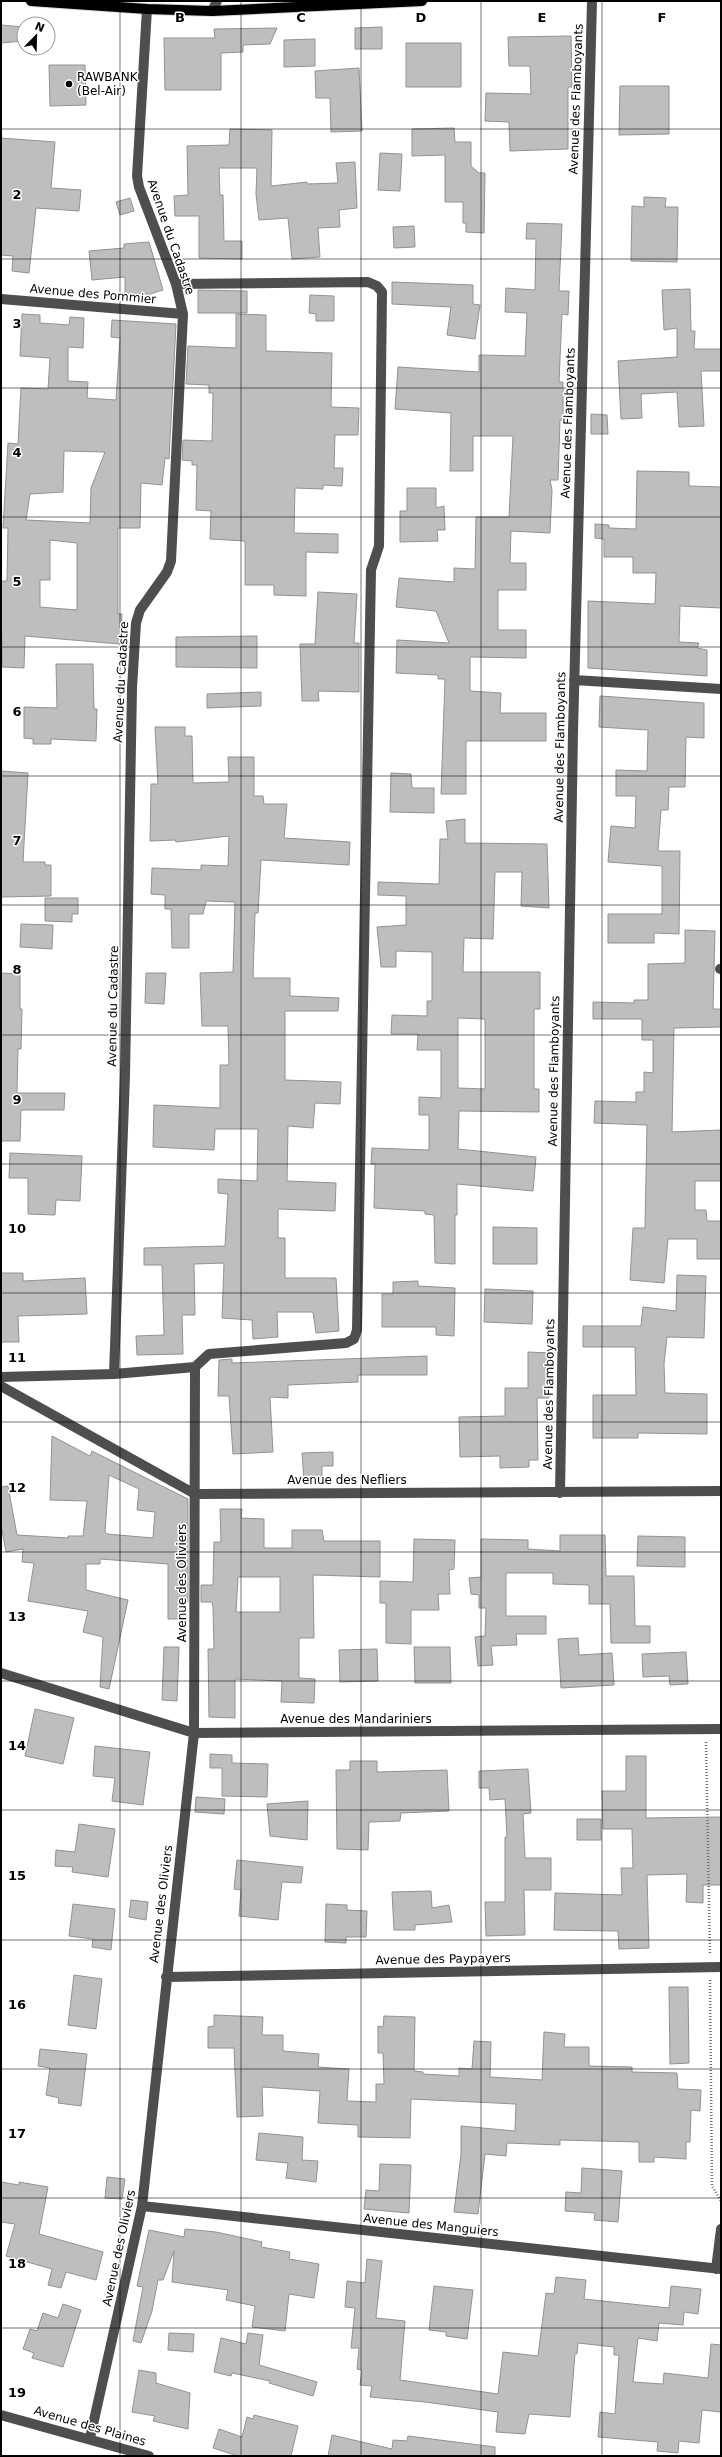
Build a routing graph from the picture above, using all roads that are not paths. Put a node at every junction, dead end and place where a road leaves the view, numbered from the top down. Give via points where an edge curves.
1 (31, 1) edge
2 (217, 1) edge
3 (422, 1) edge
4 (592, 1) edge
5 (147, 9) junction
6 (212, 11) junction
7 (176, 284) junction
8 (1, 299) edge
9 (182, 314) junction
10 (574, 680) junction
11 (721, 689) edge
12 (195, 1367) junction
13 (114, 1374) junction
14 (1, 1377) edge
15 (1, 1386) edge
16 (721, 1491) edge
17 (560, 1493) junction
18 (195, 1494) junction
19 (1, 1673) edge
20 (721, 1729) edge
21 (194, 1733) junction
22 (721, 1967) edge
23 (166, 1977) junction
24 (142, 2206) junction
25 (721, 2229) edge
26 (719, 2269) edge
27 (1, 2415) edge
28 (90, 2438) junction
29 (149, 2456) edge

1 - 5 main road
2 - 6 street
3 - 6 main road
4 - 10 street, Avenue des Flamboyants
5 - 6 main road
5 - 7 street, Avenue du Cadastre via 136,176
7 - 9 street, Avenue du Cadastre
7 - 12 street via 368,282 382,292 379,546 371,570 357,1330 354,1339 346,1343 209,1354
8 - 9 street, Avenue des Pommier
9 - 13 street, Avenue du Cadastre via 171,561 167,572 140,610 135,637 125,1083
10 - 11 street
10 - 17 street, Avenue des Flamboyants
12 - 13 street
12 - 18 street, Avenue des Oliviers
13 - 14 street
15 - 18 street, Avenue des Nefliers
16 - 17 street, Avenue des Nefliers
17 - 18 street, Avenue des Nefliers
18 - 21 street, Avenue des Oliviers
19 - 21 street, Avenue des Mandariniers
20 - 21 street, Avenue des Mandariniers
21 - 23 street, Avenue des Oliviers
22 - 23 street, Avenue des Paypayers
23 - 24 street, Avenue des Oliviers
24 - 26 street, Avenue des Manguiers
24 - 28 street, Avenue des Oliviers
25 - 26 street, Avenue des Manguiers
27 - 28 street, Avenue des Plaines
28 - 29 street, Avenue des Plaines

